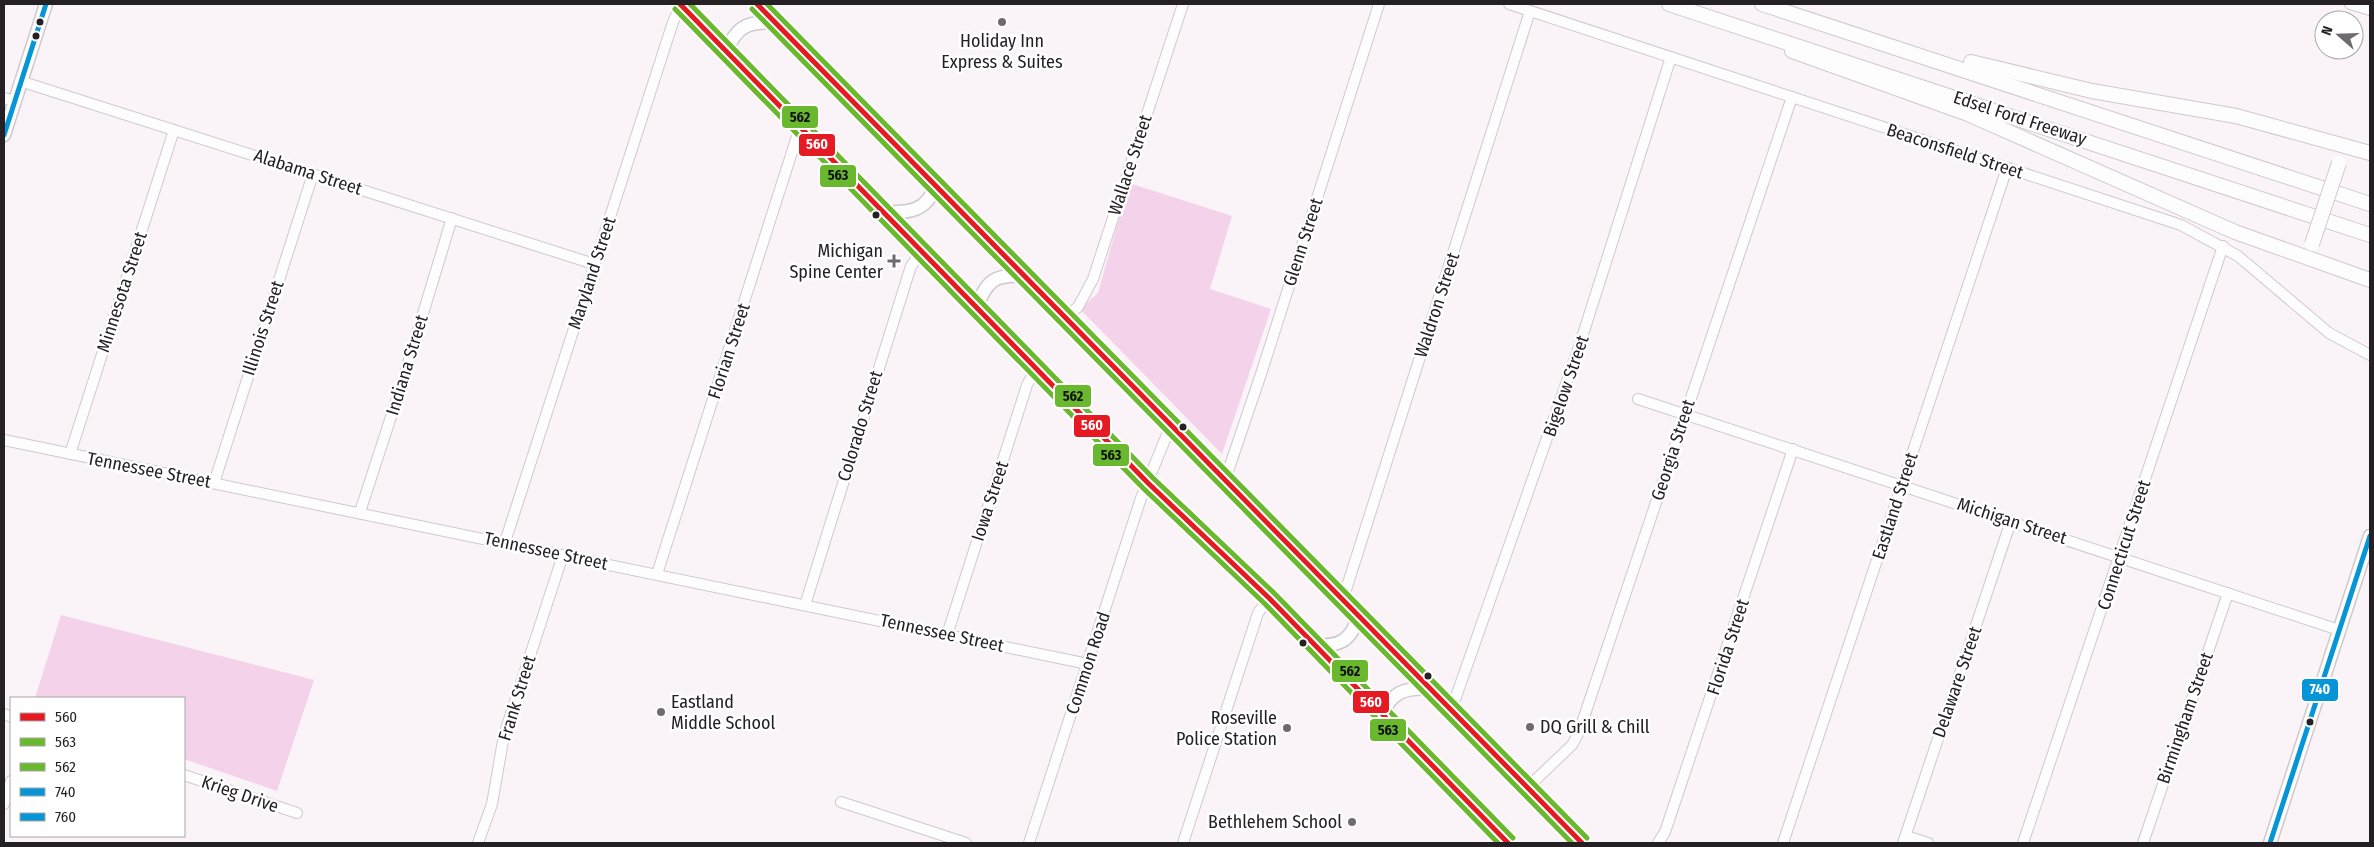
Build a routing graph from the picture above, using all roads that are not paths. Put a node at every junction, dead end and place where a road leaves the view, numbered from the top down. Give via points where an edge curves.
1 (46, 4) edge
2 (680, 4) edge
3 (757, 4) edge
4 (1182, 4) edge
5 (1379, 4) edge
6 (1509, 4) edge
7 (1669, 4) edge
8 (1762, 4) edge
9 (2350, 4) edge
10 (2370, 10) edge
11 (1530, 11) junction
12 (1716, 18) junction
13 (775, 22) junction
14 (726, 52) junction
15 (1914, 52) junction
16 (1671, 57) junction
17 (20, 81) junction
18 (1792, 97) junction
19 (9, 99) edge
20 (800, 127) junction
21 (174, 130) junction
22 (4, 135) edge
23 (2355, 148) junction
24 (2370, 153) edge
25 (2007, 168) junction
26 (313, 174) junction
27 (935, 186) junction
28 (2370, 204) edge
29 (884, 212) junction
30 (452, 218) junction
31 (2370, 235) edge
32 (2223, 246) junction
33 (922, 251) junction
34 (2317, 262) junction
35 (594, 264) junction
36 (1023, 276) junction
37 (2370, 280) edge
38 (977, 307) junction
39 (1064, 318) junction
40 (2370, 355) edge
41 (1036, 368) junction
42 (1638, 399) dead end
43 (1686, 414) junction
44 (1171, 425) junction
45 (4, 440) edge
46 (1794, 450) junction
47 (70, 454) junction
48 (1225, 480) junction
49 (214, 483) junction
50 (1148, 483) junction
51 (1902, 485) junction
52 (360, 512) junction
53 (2011, 521) junction
54 (2370, 536) edge
55 (505, 542) junction
56 (563, 555) junction
57 (2120, 557) junction
58 (657, 574) junction
59 (2228, 593) junction
60 (1269, 598) junction
61 (1343, 599) junction
62 (805, 605) junction
63 (1359, 616) junction
64 (2338, 630) junction
65 (947, 635) junction
66 (1314, 646) junction
67 (1088, 664) junction
68 (1430, 689) junction
69 (1451, 711) junction
70 (1382, 715) junction
71 (185, 775) edge
72 (10, 784) edge
73 (1528, 787) junction
74 (841, 802) dead end
75 (4, 804) edge
76 (297, 813) dead end
77 (1904, 840) edge
78 (478, 843) edge
79 (966, 843) edge
80 (1029, 843) edge
81 (1183, 843) edge
82 (1508, 843) edge
83 (1582, 843) edge
84 (1658, 843) edge
85 (1782, 843) edge
86 (1928, 843) edge
87 (2024, 843) edge
88 (2143, 843) edge
89 (2270, 843) edge

1 - 17 main road
2 - 14 main road
2 - 35 street, Maryland Street
3 - 13 main road
4 - 39 street, Wallace Street via 1092,279 1078,306
5 - 48 street, Glenn Street via 1262,374
6 - 11 street, Beaconsfield Street
7 - 12 highway, Edsel Ford Freeway
8 - 15 highway, Edsel Ford Freeway
9 - 10 street
11 - 16 street, Beaconsfield Street
11 - 61 street, Waldron Street
12 - 31 highway, Edsel Ford Freeway
12 - 34 highway via 1807,58 1968,114 2235,232
13 - 14 main road via 743,27
13 - 27 main road
14 - 20 main road
15 - 23 highway via 1957,58 2092,91 2236,116
15 - 28 highway, Edsel Ford Freeway
16 - 18 street, Beaconsfield Street
16 - 69 street, Bigelow Street via 1580,347
17 - 19 main road
17 - 21 street, Alabama Street
18 - 25 street, Beaconsfield Street
18 - 43 street, Georgia Street
19 - 22 main road
20 - 29 main road
20 - 58 street, Florian Street
21 - 26 street, Alabama Street
21 - 47 street, Minnesota Street
23 - 24 highway
23 - 34 highway, bridge via 2345,153 2339,163 2312,244
25 - 32 street, Beaconsfield Street via 2181,225
25 - 51 street, Eastland Street
26 - 30 street, Alabama Street
26 - 49 street, Illinois Street
27 - 29 main road via 930,199 919,209 902,213
27 - 36 main road
29 - 33 main road
30 - 35 street, Alabama Street
30 - 52 street, Indiana Street
32 - 40 street, Beaconsfield Street via 2266,277 2329,333
32 - 57 street, Connecticut Street
33 - 38 main road
33 - 62 street, Colorado Street via 911,266
34 - 37 highway
35 - 55 street, Maryland Street
36 - 38 main road via 1011,275 991,281
36 - 39 main road
38 - 41 main road
39 - 44 main road
41 - 50 main road
41 - 65 street, Iowa Street via 1023,399
42 - 43 street, Michigan Street
43 - 46 street, Michigan Street
43 - 73 street, Georgia Street via 1577,738
44 - 48 main road
44 - 50 street, Common Road
45 - 47 street, Tennessee Street
46 - 51 street, Michigan Street
46 - 84 street, Florida Street via 1693,752 1665,832
47 - 49 street, Tennessee Street
48 - 61 main road
49 - 52 street, Tennessee Street
50 - 60 main road
50 - 67 street, Common Road
51 - 53 street, Michigan Street
51 - 85 street, Eastland Street
52 - 55 street, Tennessee Street
53 - 57 street, Michigan Street
53 - 77 street, Delaware Street
54 - 64 main road
55 - 56 street, Tennessee Street
56 - 58 street, Tennessee Street
56 - 78 street, Frank Street via 504,735 492,804
57 - 59 street, Michigan Street
57 - 87 street, Connecticut Street
58 - 62 street, Tennessee Street
59 - 64 street, Michigan Street
59 - 88 street, Birmingham Street
60 - 66 main road
60 - 81 street via 1258,613
61 - 63 main road
62 - 65 street, Tennessee Street
63 - 66 main road via 1345,640 1328,646
63 - 68 main road
64 - 89 main road
65 - 67 street, Tennessee Street
66 - 70 main road
67 - 80 street, Common Road
68 - 69 main road
68 - 70 main road via 1416,688 1397,693 1390,698
69 - 73 main road
70 - 82 main road
71 - 76 street, Krieg Drive
72 - 75 street
73 - 83 main road
74 - 79 street
77 - 86 street

